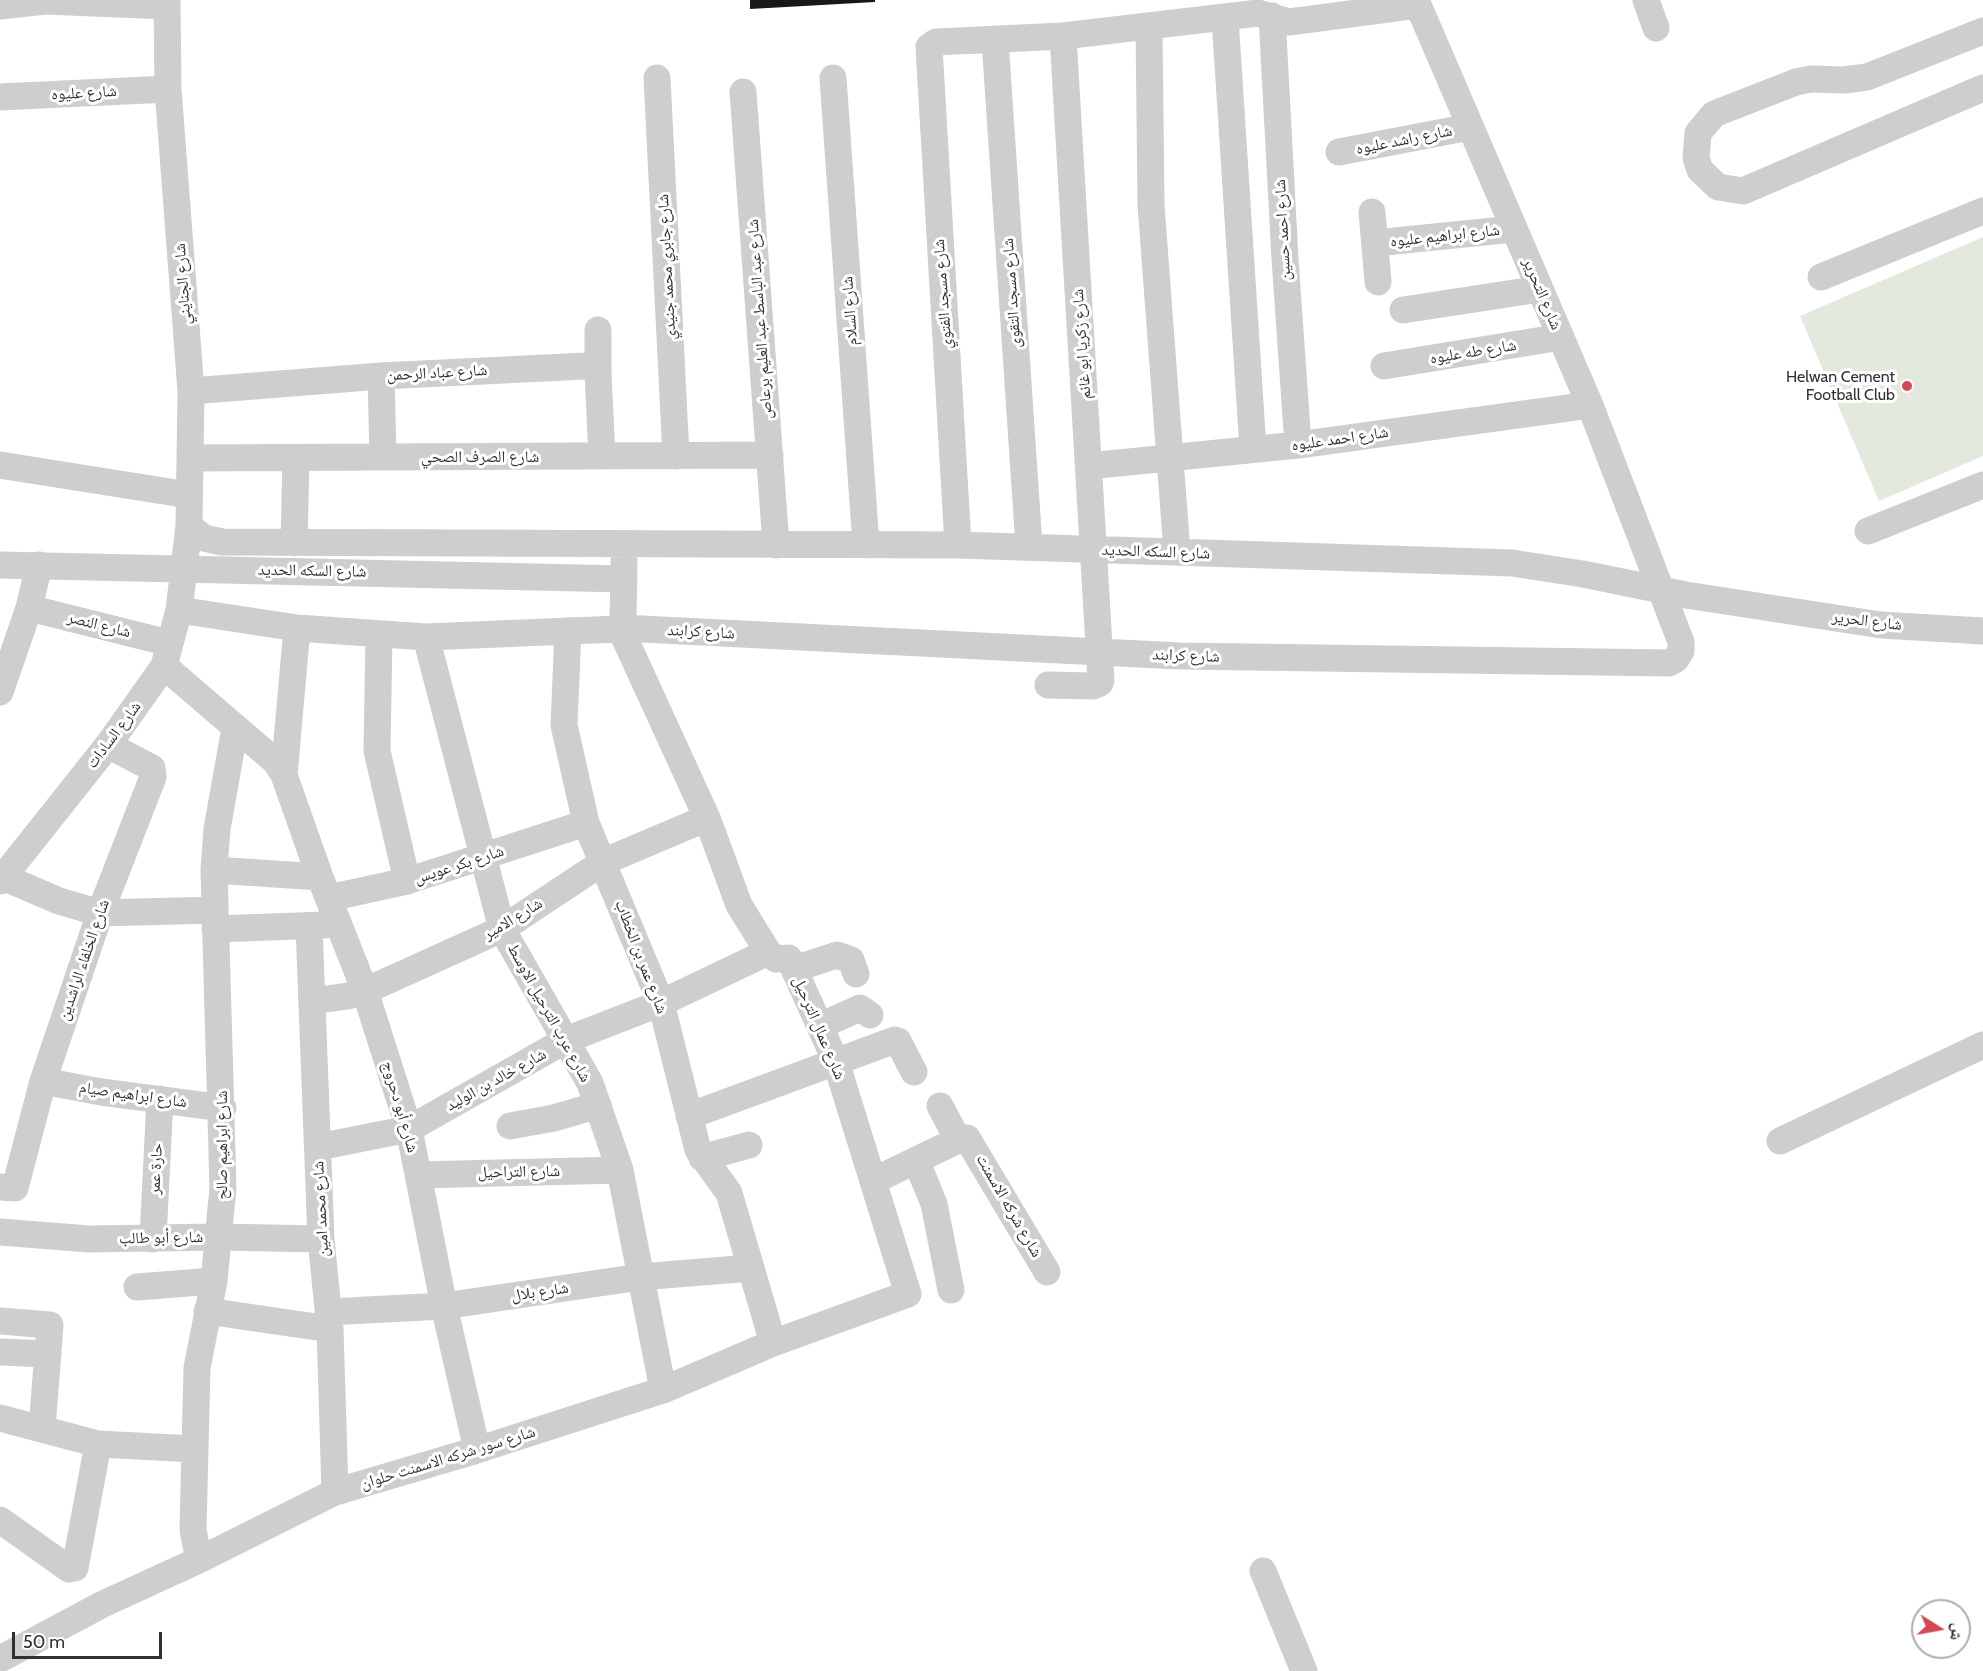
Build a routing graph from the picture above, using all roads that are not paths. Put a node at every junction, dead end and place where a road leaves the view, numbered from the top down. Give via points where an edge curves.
1 (1646, 0) edge
2 (45, 1) edge
3 (167, 3) edge
4 (1417, 3) edge
5 (0, 6) edge
6 (1272, 15) junction
7 (1225, 18) junction
8 (1149, 27) junction
9 (1656, 28) dead end
10 (1983, 31) edge
11 (1063, 36) junction
12 (995, 40) junction
13 (657, 78) dead end
14 (833, 78) dead end
15 (1983, 88) edge
16 (168, 89) junction
17 (743, 92) dead end
18 (0, 97) edge
19 (1470, 127) junction
20 (1339, 152) dead end
21 (1983, 211) edge
22 (1372, 212) dead end
23 (1514, 229) junction
24 (1375, 243) junction
25 (1821, 277) dead end
26 (1377, 282) dead end
27 (1540, 289) junction
28 (1403, 310) dead end
29 (598, 330) dead end
30 (1561, 337) junction
31 (1384, 366) dead end
32 (598, 373) junction
33 (381, 376) junction
34 (191, 391) junction
35 (1590, 405) junction
36 (1298, 445) junction
37 (1253, 449) junction
38 (770, 455) junction
39 (602, 456) junction
40 (676, 456) junction
41 (383, 457) junction
42 (190, 458) junction
43 (296, 458) junction
44 (1170, 458) junction
45 (0, 465) edge
46 (1089, 466) junction
47 (1983, 485) edge
48 (189, 495) junction
49 (189, 526) junction
50 (1868, 531) dead end
51 (294, 543) junction
52 (866, 544) junction
53 (624, 545) junction
54 (776, 545) junction
55 (958, 545) junction
56 (1029, 546) junction
57 (1094, 549) junction
58 (1177, 552) junction
59 (0, 565) edge
60 (39, 565) junction
61 (184, 568) junction
62 (624, 579) junction
63 (1674, 592) junction
64 (1751, 605) joint
65 (29, 608) junction
66 (179, 610) junction
67 (297, 628) junction
68 (621, 628) junction
69 (568, 631) junction
70 (1983, 631) edge
71 (379, 634) junction
72 (426, 637) junction
73 (1100, 652) junction
74 (166, 654) junction
75 (1048, 685) dead end
76 (0, 692) edge
77 (235, 728) junction
78 (108, 745) junction
79 (284, 775) junction
80 (707, 818) junction
81 (586, 823) junction
82 (481, 858) junction
83 (603, 862) junction
84 (214, 870) junction
85 (2, 879) edge
86 (407, 881) junction
87 (325, 887) junction
88 (100, 913) junction
89 (215, 920) junction
90 (340, 924) junction
91 (309, 926) junction
92 (502, 929) junction
93 (768, 952) junction
94 (794, 969) junction
95 (856, 974) dead end
96 (365, 990) junction
97 (312, 1001) junction
98 (662, 1003) junction
99 (870, 1015) dead end
100 (820, 1026) junction
101 (566, 1041) junction
102 (1983, 1045) edge
103 (836, 1062) junction
104 (914, 1072) dead end
105 (43, 1080) junction
106 (160, 1099) junction
107 (598, 1106) junction
108 (940, 1106) dead end
109 (223, 1108) junction
110 (690, 1116) junction
111 (510, 1126) dead end
112 (409, 1129) junction
113 (958, 1140) junction
114 (1780, 1141) dead end
115 (749, 1145) dead end
116 (318, 1147) junction
117 (702, 1158) junction
118 (916, 1160) junction
119 (620, 1170) junction
120 (418, 1175) junction
121 (873, 1181) junction
122 (0, 1187) edge
123 (0, 1232) edge
124 (219, 1237) junction
125 (153, 1239) junction
126 (321, 1239) junction
127 (751, 1268) junction
128 (1047, 1272) dead end
129 (640, 1277) junction
130 (214, 1281) junction
131 (136, 1287) dead end
132 (951, 1290) dead end
133 (908, 1291) joint
134 (444, 1306) junction
135 (207, 1311) junction
136 (0, 1321) edge
137 (329, 1321) junction
138 (773, 1343) junction
139 (0, 1352) edge
140 (48, 1354) junction
141 (663, 1390) junction
142 (0, 1418) edge
143 (42, 1429) junction
144 (98, 1444) junction
145 (195, 1449) junction
146 (477, 1450) junction
147 (335, 1491) junction
148 (0, 1520) edge
149 (199, 1560) junction
150 (1263, 1571) dead end
151 (0, 1659) edge
152 (1304, 1671) edge

1 - 9 street
2 - 3 street
2 - 5 street
3 - 16 street, شارع الجنايني
4 - 6 street via 1289,22
4 - 19 street, شارع التحرير
6 - 7 street
6 - 36 street, شارع احمد حسين
7 - 8 street
7 - 37 street
8 - 11 street
8 - 44 street via 1151,205
10 - 15 street via 1867,76 1796,82 1714,114 1698,133 1696,158 1700,170 1718,187 1743,191
11 - 12 street
11 - 46 street, شارع زكريا ابو غانم
12 - 55 street, شارع مسجد الفتوي via 932,44 927,52
12 - 56 street, شارع مسجد التقوى
13 - 40 street, شارع جابري محمد جنيدي
14 - 52 street, شارع السلام
16 - 18 street, شارع عليوه
16 - 34 street, شارع الجنايني
17 - 38 street, شارع عبد الباسط عبد العليم برعاص
19 - 20 street, شارع راشد عليوه
19 - 23 street, شارع التحرير
21 - 25 street
22 - 24 street
23 - 24 street, شارع ابراهيم عليوه
23 - 27 street, شارع التحرير
24 - 26 street
27 - 28 street
27 - 30 street, شارع التحرير
29 - 32 street
30 - 31 street, شارع طه عليوه
30 - 35 street, شارع التحرير
32 - 33 street, شارع عباد الرحمن via 586,366
32 - 39 street
33 - 34 street, شارع عباد الرحمن
33 - 41 street
34 - 42 street, شارع الجنايني
35 - 36 street, شارع احمد عليوه
35 - 63 street, شارع التحرير
36 - 37 street, شارع احمد عليوه
37 - 44 street, شارع احمد عليوه
38 - 40 street, شارع الصرف الصحي
38 - 54 street, شارع عبد الباسط عبد العليم برعاص
39 - 40 street, شارع الصرف الصحي
39 - 41 street, شارع الصرف الصحي
41 - 43 street, شارع الصرف الصحي
42 - 43 street, شارع الصرف الصحي
42 - 48 street, شارع الجنايني
43 - 51 street
44 - 46 street, شارع احمد عليوه
44 - 58 street
45 - 48 street
46 - 57 street, شارع زكريا ابو غانم
47 - 50 street
48 - 49 street, شارع الجنايني
49 - 51 street, شارع السكه الحديد via 204,538 222,542
49 - 61 street, شارع الجنايني
51 - 53 street, شارع السكه الحديد
52 - 54 street, شارع السكه الحديد
52 - 55 street, شارع السكه الحديد
53 - 54 street, شارع السكه الحديد
53 - 62 street
55 - 56 street, شارع السكه الحديد
56 - 57 street, شارع السكه الحديد
57 - 58 street, شارع السكه الحديد
57 - 73 street, شارع زكريا ابو غانم
58 - 63 street, شارع السكه الحديد via 1512,564
59 - 60 street, شارع السكه الحديد
60 - 61 street, شارع السكه الحديد
60 - 65 street
61 - 62 street, شارع السكه الحديد
61 - 66 street, شارع السادات
62 - 68 street
63 - 64 street, شارع السكه الحديد
63 - 73 street, شارع كرابند via 1681,651 1669,663
64 - 70 street, شارع الحرير via 1881,625
65 - 74 street, شارع النصر
65 - 76 street
66 - 67 street
66 - 74 street, شارع السادات
67 - 71 street
67 - 79 street, شارع أبو دحروج
68 - 69 street
68 - 73 street, شارع كرابند
68 - 80 street
69 - 72 street
69 - 81 street, شارع عمر بن الخطاب via 564,725
71 - 72 street
71 - 86 street via 377,751
72 - 82 street, شارع عرب الترحيل الاوسط
73 - 75 street, شارع زكريا ابو غانم via 1101,680 1097,686
74 - 77 street, شارع أبو دحروج
74 - 78 street, شارع السادات
77 - 79 street, شارع أبو دحروج via 276,762
77 - 84 street, شارع ابراهيم صالح via 217,829
78 - 85 street, شارع السادات
78 - 88 street, شارع الخلفاء الراشدين via 154,772
79 - 87 street, شارع أبو دحروج
80 - 83 street, شارع الامير
80 - 93 street via 739,905
81 - 82 street, شارع بكر عويس
81 - 83 street, شارع عمر بن الخطاب
82 - 86 street, شارع بكر عويس
82 - 92 street, شارع عرب الترحيل الاوسط
83 - 92 street, شارع الامير
83 - 98 street, شارع عمر بن الخطاب
84 - 87 street, شارع بكر عويس
84 - 89 street, شارع ابراهيم صالح
85 - 88 street
86 - 87 street, شارع بكر عويس
87 - 90 street, شارع أبو دحروج
88 - 89 street
88 - 105 street, شارع الخلفاء الراشدين
89 - 91 street
89 - 109 street, شارع ابراهيم صالح
90 - 91 street
90 - 96 street, شارع أبو دحروج
91 - 97 street, شارع محمد امين
92 - 96 street, شارع الامير
92 - 101 street, شارع عرب الترحيل الاوسط
93 - 94 street, شارع عمال الترحيل via 776,959 789,958
93 - 98 street, شارع خالد بن الوليد
94 - 95 street via 837,955 850,960
94 - 100 street, شارع عمال الترحيل
96 - 97 street, شارع الامير
96 - 112 street, شارع أبو دحروج
97 - 116 street, شارع محمد امين
98 - 101 street, شارع خالد بن الوليد
98 - 110 street, شارع عمر بن الخطاب
99 - 100 street via 860,1008
100 - 103 street, شارع عمال الترحيل
101 - 107 street, شارع عرب الترحيل الاوسط
101 - 112 street, شارع خالد بن الوليد
102 - 114 street
103 - 104 street via 897,1040
103 - 110 street
103 - 121 street, شارع عمال الترحيل
105 - 106 street, شارع ابراهيم صيام
105 - 122 street, شارع الخلفاء الراشدين via 15,1188
106 - 109 street, شارع ابراهيم صيام
106 - 125 street, حارة عمر
107 - 111 street
107 - 119 street, شارع عرب الترحيل الاوسط
108 - 113 street
109 - 124 street, شارع ابراهيم صالح
110 - 117 street, شارع عمر بن الخطاب
112 - 116 street, شارع خالد بن الوليد
112 - 120 street, شارع أبو دحروج
113 - 118 street
113 - 128 street, شارع شركه الاسمنت via 971,1141
115 - 117 street
116 - 126 street, شارع محمد امين
117 - 127 street, شارع عمر بن الخطاب via 729,1193
118 - 121 street
118 - 132 street via 934,1204
119 - 120 street, شارع التراحيل
119 - 129 street, شارع عرب الترحيل الاوسط
120 - 134 street, شارع أبو دحروج
121 - 133 street, شارع عمال الترحيل
123 - 125 street, شارع أبو طالب
124 - 125 street, شارع أبو طالب
124 - 126 street, شارع أبو طالب
124 - 130 street, شارع ابراهيم صالح
126 - 137 street, شارع محمد امين
127 - 129 street, شارع بلال
127 - 138 street, شارع عمر بن الخطاب
129 - 134 street, شارع بلال
129 - 141 street, شارع عرب الترحيل الاوسط
130 - 131 street
130 - 135 street, شارع ابراهيم صالح
133 - 138 street, شارع سور شركه الاسمنت حلوان via 906,1297
134 - 137 street, شارع بلال
134 - 146 street, شارع أبو دحروج
135 - 137 street, شارع بلال
135 - 145 street, شارع ابراهيم صالح via 197,1368
136 - 140 street via 37,1313 50,1325
137 - 147 street, شارع محمد امين
138 - 141 street, شارع سور شركه الاسمنت حلوان
139 - 140 street
140 - 143 street
141 - 146 street, شارع سور شركه الاسمنت حلوان
142 - 143 street
143 - 144 street
144 - 145 street
144 - 148 street via 75,1568 69,1569
145 - 149 street, شارع ابراهيم صالح via 193,1530
146 - 147 street, شارع سور شركه الاسمنت حلوان
147 - 149 street, شارع سور شركه الاسمنت حلوان
149 - 151 street, شارع سور شركه الاسمنت حلوان via 103,1604
150 - 152 street

